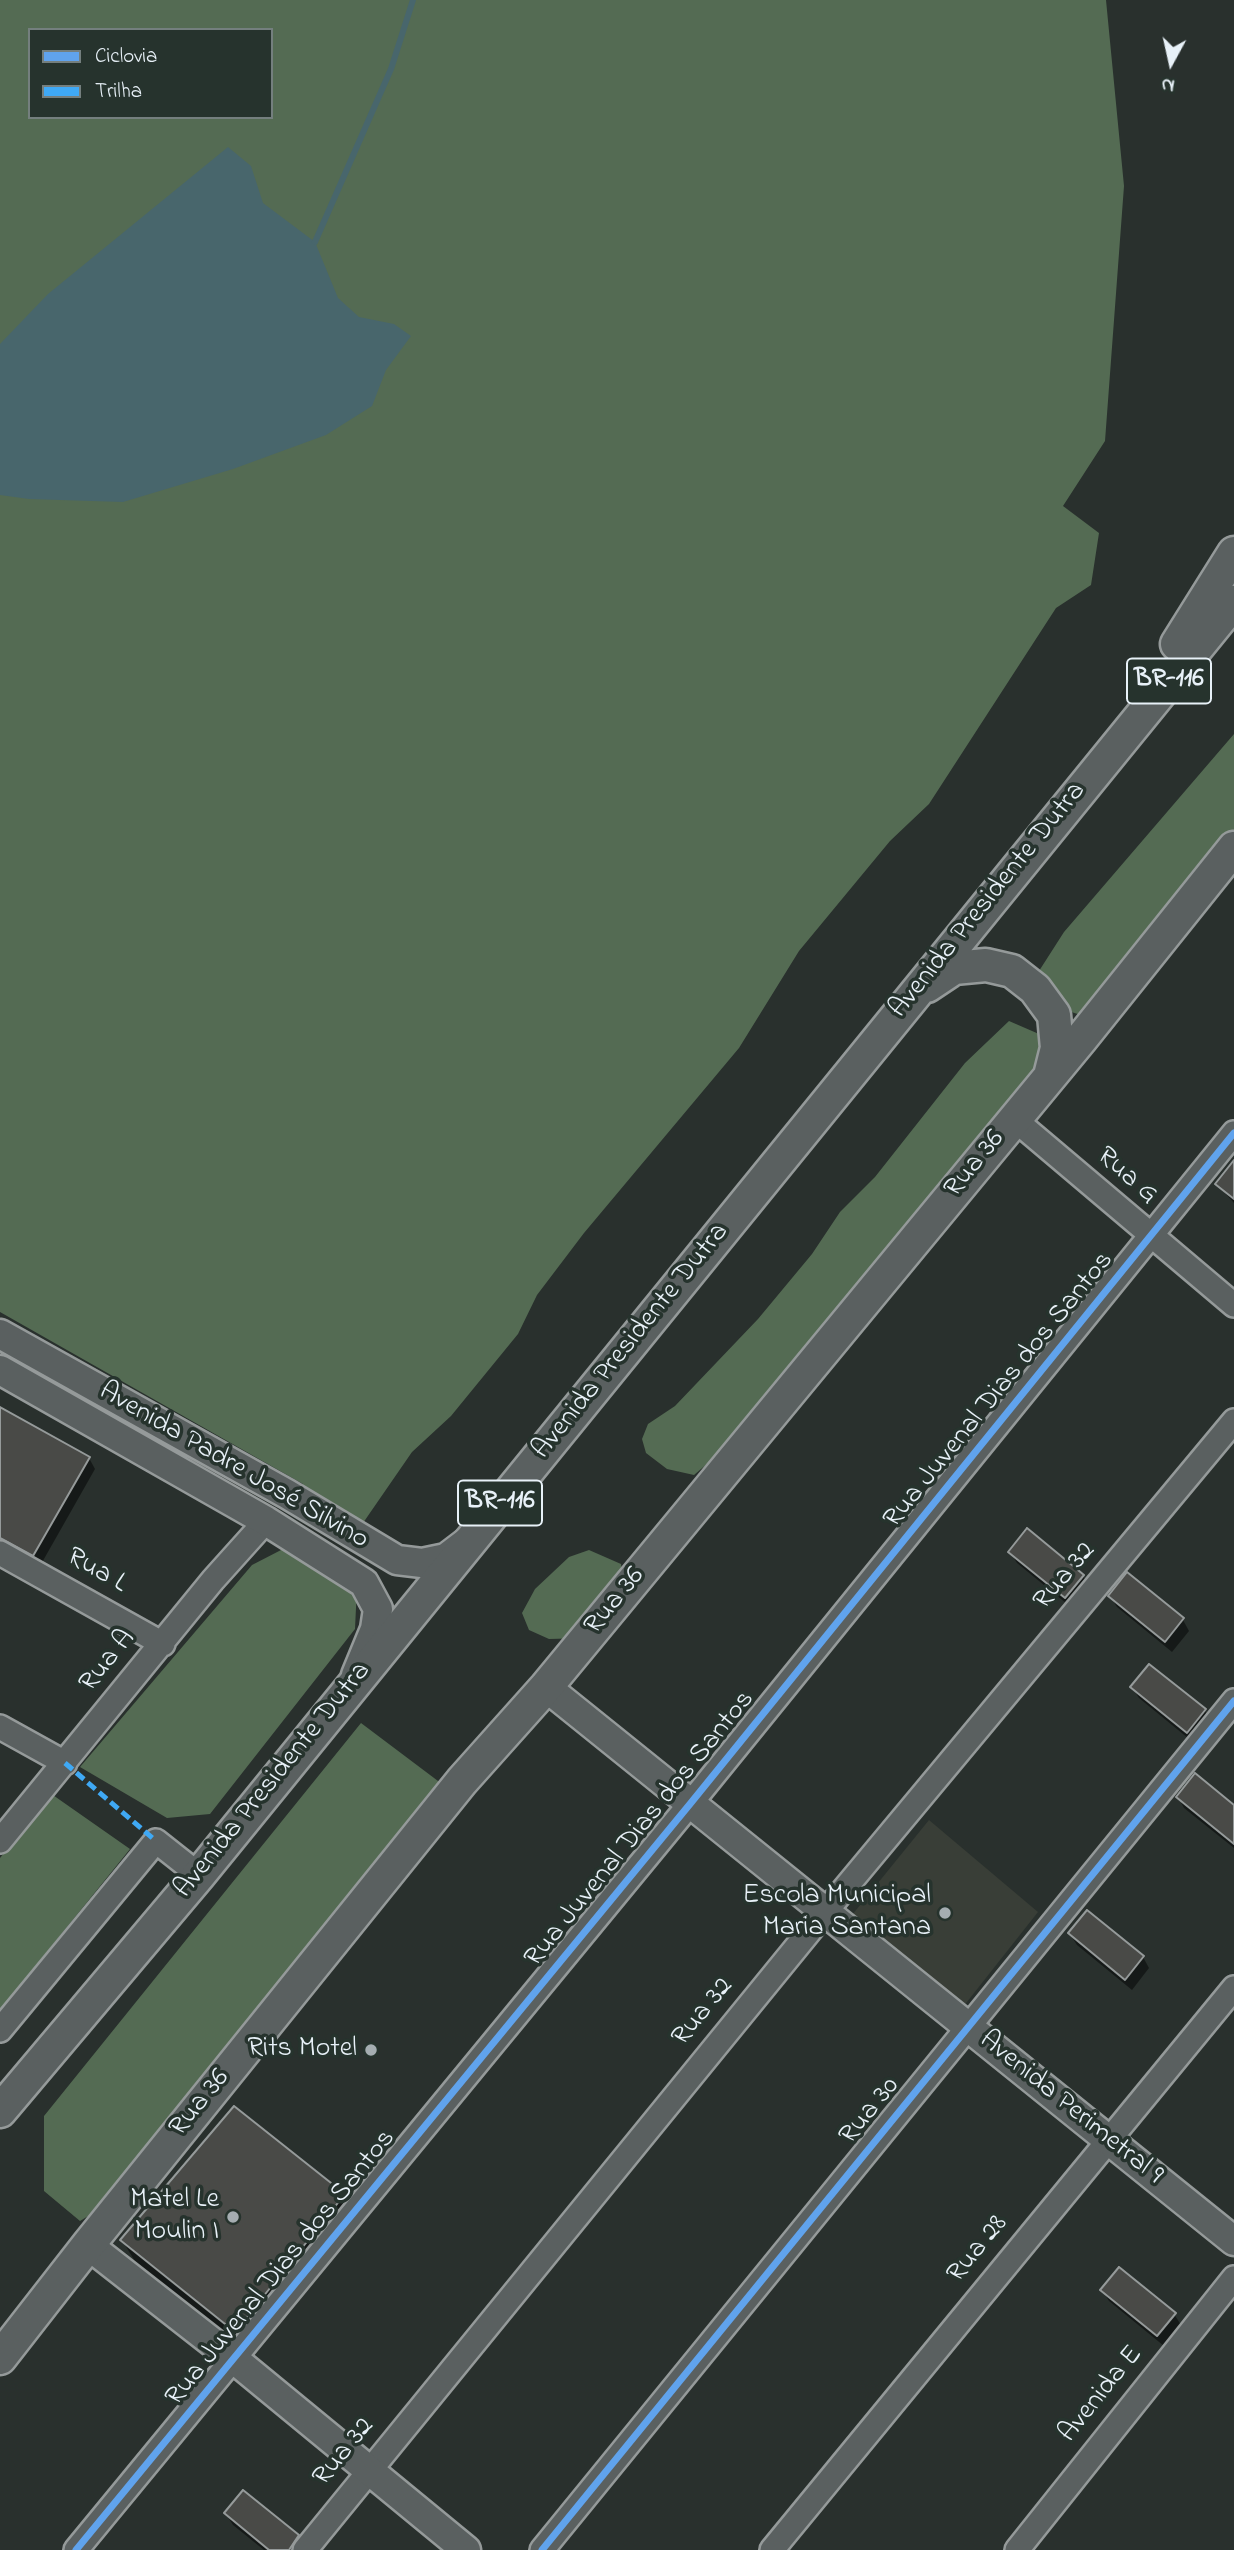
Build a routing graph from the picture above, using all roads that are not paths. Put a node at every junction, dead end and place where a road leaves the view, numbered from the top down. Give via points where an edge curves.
1 (1234, 553) edge
2 (1234, 602) edge
3 (1103, 760) junction
4 (1234, 848) edge
5 (913, 996) junction
6 (1049, 1077) junction
7 (1014, 1119) junction
8 (1234, 1133) edge
9 (1151, 1238) junction
10 (1234, 1305) edge
11 (0, 1334) edge
12 (0, 1370) edge
13 (1234, 1421) edge
14 (266, 1521) junction
15 (470, 1540) junction
16 (0, 1553) edge
17 (163, 1644) junction
18 (355, 1680) junction
19 (546, 1687) junction
20 (1234, 1701) edge
21 (0, 1727) edge
22 (65, 1763) junction
23 (690, 1804) junction
24 (0, 1841) edge
25 (199, 1875) junction
26 (826, 1911) junction
27 (1234, 1989) edge
28 (967, 2026) junction
29 (0, 2030) edge
30 (2, 2105) edge
31 (1108, 2140) junction
32 (1234, 2241) edge
33 (88, 2245) junction
34 (1234, 2278) edge
35 (0, 2358) edge
36 (235, 2360) junction
37 (368, 2472) junction
38 (76, 2550) edge
39 (305, 2550) edge
40 (466, 2550) edge
41 (542, 2550) edge
42 (772, 2550) edge
43 (1017, 2550) edge

1 - 3 highway
2 - 3 highway, Avenida Presidente Dutra / BR-116
3 - 5 highway, Avenida Presidente Dutra / BR-116
4 - 6 highway, Rua 36
5 - 6 highway via 954,968 986,965 1012,971 1035,989 1054,1015 1057,1048
5 - 15 highway, Avenida Presidente Dutra / BR-116
6 - 7 highway, Rua 36
7 - 9 street, Rua G
7 - 19 highway, Rua 36
8 - 9 street, Rua Juvenal Dias dos Santos
9 - 10 street, Rua G
9 - 23 street, Rua Juvenal Dias dos Santos
11 - 15 main road, Avenida Padre José Silvino via 397,1560 422,1563 446,1558
12 - 14 main road, Avenida Padre José Silvino
13 - 26 street, Rua 32
14 - 17 street, Rua A
14 - 18 main road, Avenida Padre José Silvino via 364,1583 378,1609
15 - 18 highway, Avenida Presidente Dutra / BR-116
16 - 17 street, Rua L
17 - 22 street, Rua A
18 - 25 highway, Avenida Presidente Dutra / BR-116
19 - 23 main road, Avenida Perimetral 9
19 - 33 highway, Rua 36 via 462,1781
20 - 28 street, Rua 30
21 - 22 street
22 - 24 street, Rua A
23 - 26 main road, Avenida Perimetral 9
23 - 36 street, Rua Juvenal Dias dos Santos
25 - 29 street via 156,1841
25 - 30 highway, Avenida Presidente Dutra / BR-116
26 - 28 main road, Avenida Perimetral 9
26 - 37 street, Rua 32
27 - 31 street, Rua 28
28 - 31 main road, Avenida Perimetral 9
28 - 41 street, Rua 30
31 - 32 main road, Avenida Perimetral 9
31 - 42 street, Rua 28
33 - 35 highway, Rua 36
33 - 36 main road
34 - 43 street, Avenida E
36 - 37 main road
36 - 38 street, Rua Juvenal Dias dos Santos
37 - 39 street, Rua 32
37 - 40 main road

